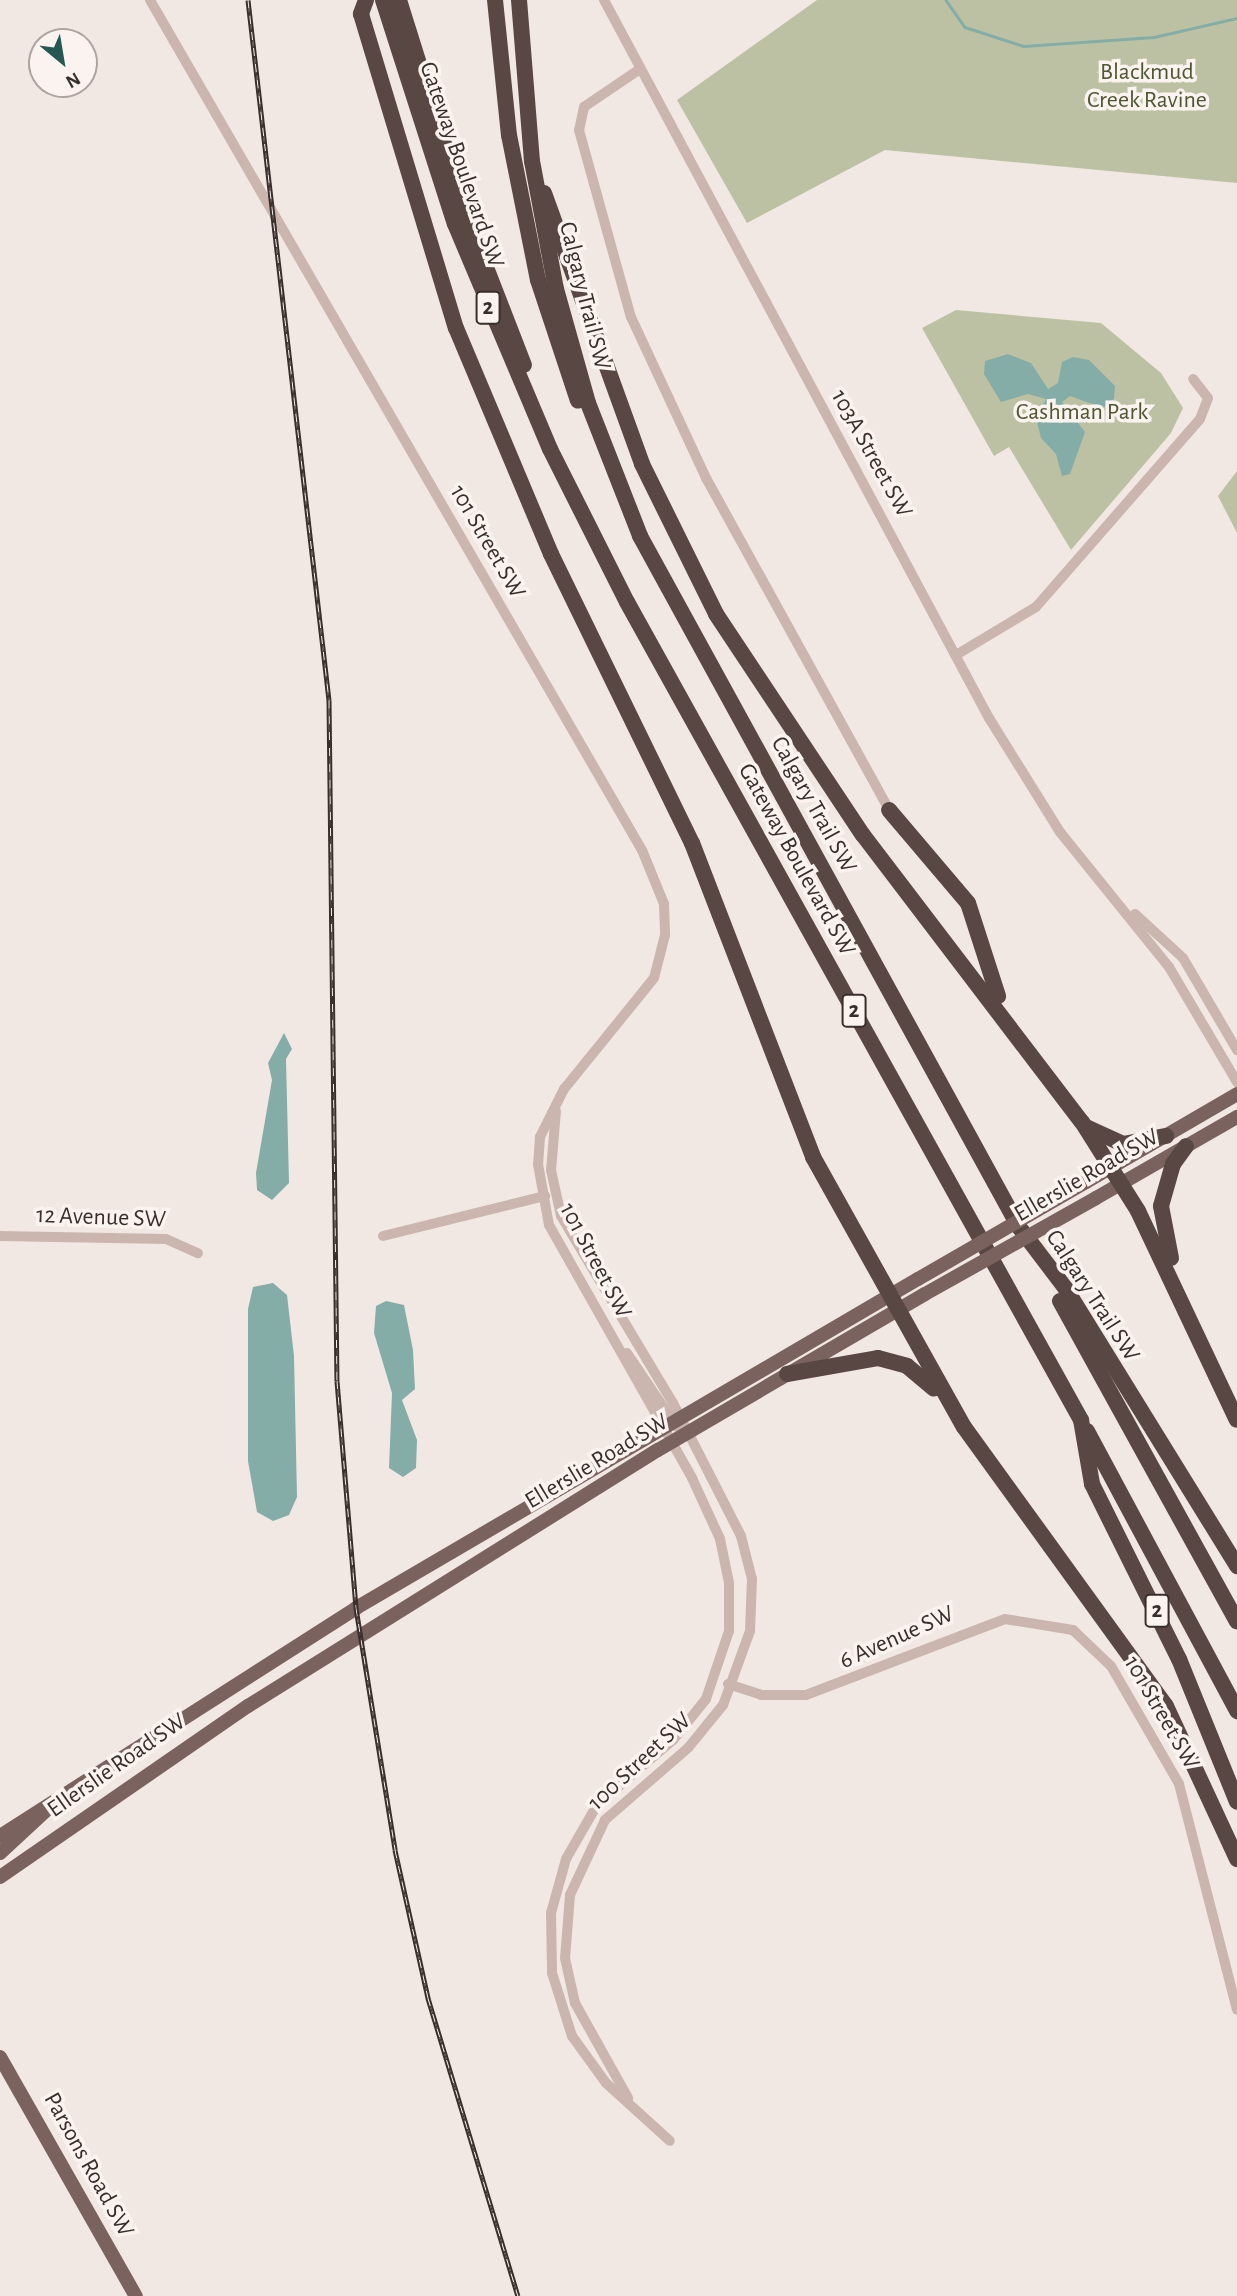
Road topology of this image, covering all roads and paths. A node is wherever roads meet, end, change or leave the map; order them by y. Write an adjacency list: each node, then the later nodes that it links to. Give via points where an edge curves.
1 (150, 0): 20 (street, 101 Street SW, via 660,889 665,935 653,978)
2 (366, 0): 33 (highway, via 361,15 428,248 500,440 692,843 813,1157)
3 (383, 0): 11 (highway, Gateway Boulevard SW / 2, via 455,224)
4 (399, 0): 11 (highway)
5 (495, 0): 12 (highway, via 509,135 538,280 603,465)
6 (519, 0): 9 (highway, Calgary Trail SW / 2)
7 (604, 0): 8 (street, 103A Street SW)
8 (637, 71): 13 (street, 103A Street SW); 14 (street, Calgary Trail SW, via 584,107 579,131 631,317 706,478)
9 (532, 161): 12 (highway, Calgary Trail SW / 2, via 569,339); 16 (highway, via 642,464 716,614 863,835)
10 (1193, 379): 13 (street, via 1208,403 1191,430 1036,607)
11 (550, 449): 36 (highway, Gateway Boulevard SW / 2, via 633,613)
12 (640, 536): 29 (highway, Calgary Trail SW / 2)
13 (956, 655): 15 (street, 103A Street SW, via 1045,810)
14 (889, 810): 16 (highway, via 968,903)
15 (1129, 910): 17 (street, 103A Street SW, via 1174,947); 18 (street, 103A Street SW)
16 (1009, 1021): 22 (highway)
17 (1237, 1050)
18 (1237, 1082)
19 (1237, 1094): 23 (main road, Ellerslie Road SW)
20 (557, 1103): 27 (street, 101 Street SW); 28 (street, 101 Street SW, via 540,1137)
21 (1237, 1117): 24 (main road, Ellerslie Road SW)
22 (1082, 1122): 23 (highway, via 1117,1143); 25 (highway)
23 (1166, 1136): 25 (main road, Ellerslie Road SW)
24 (1185, 1146): 26 (main road, Ellerslie Road SW); 34 (highway, via 1173,1164 1160,1218)
25 (1109, 1169): 26 (highway); 33 (main road, Ellerslie Road SW, bridge, via 918,1279)
26 (1119, 1185): 33 (main road, Ellerslie Road SW, bridge, via 925,1294); 34 (highway)
27 (554, 1194): 28 (street); 38 (street, 101 Street SW, via 565,1224)
28 (541, 1198): 31 (street); 38 (street, 101 Street SW, via 549,1225 609,1333)
29 (1019, 1227): 42 (highway, Calgary Trail SW / 2, via 1066,1289); 43 (highway)
30 (0, 1236): 32 (street, 12 Avenue SW, via 166,1239)
31 (383, 1236)
32 (198, 1253)
33 (891, 1304): 35 (main road, Ellerslie Road SW); 38 (main road, Ellerslie Road SW); 39 (highway)
34 (1193, 1320): 37 (highway)
35 (787, 1374): 39 (highway, via 849,1359 894,1361 921,1375); 40 (main road, Ellerslie Road SW)
36 (1081, 1420): 47 (highway); 49 (highway, Gateway Boulevard SW / 2, via 1092,1484 1161,1622)
37 (1237, 1420)
38 (672, 1423): 40 (street); 41 (street, 100 Street SW); 48 (main road, Ellerslie Road SW, via 355,1608)
39 (964, 1427): 52 (highway, via 1167,1706)
40 (687, 1433): 41 (main road, Ellerslie Road SW); 46 (street, 100 Street SW, via 741,1536 752,1579 750,1631)
41 (671, 1443): 45 (street, 100 Street SW, via 726,1559 731,1608); 53 (main road, Ellerslie Road SW, via 172,1754)
42 (1237, 1566)
43 (1237, 1621)
44 (1092, 1644): 46 (street, 6 Avenue SW, via 1051,1622 1005,1619 824,1692 773,1696); 54 (street, 101 Street SW, via 1117,1675 1179,1784)
45 (716, 1678): 46 (street, 6 Avenue SW); 56 (street, 100 Street SW, via 682,1731 597,1805 555,1891 550,1957 560,2006 590,2065)
46 (732, 1686): 56 (street, 100 Street SW, via 699,1737 606,1820 572,1887 565,1942 570,1982 586,2029)
47 (1237, 1711)
48 (57, 1796): 50 (main road, Ellerslie Road SW); 51 (main road, via 40,1821)
49 (1237, 1802)
50 (0, 1836)
51 (0, 1853)
52 (1237, 1859)
53 (0, 1877)
54 (1237, 2010)
55 (0, 2057): 58 (main road, Parsons Road SW)
56 (628, 2098): 57 (street, 100 Street SW)
57 (670, 2141)
58 (136, 2296)

